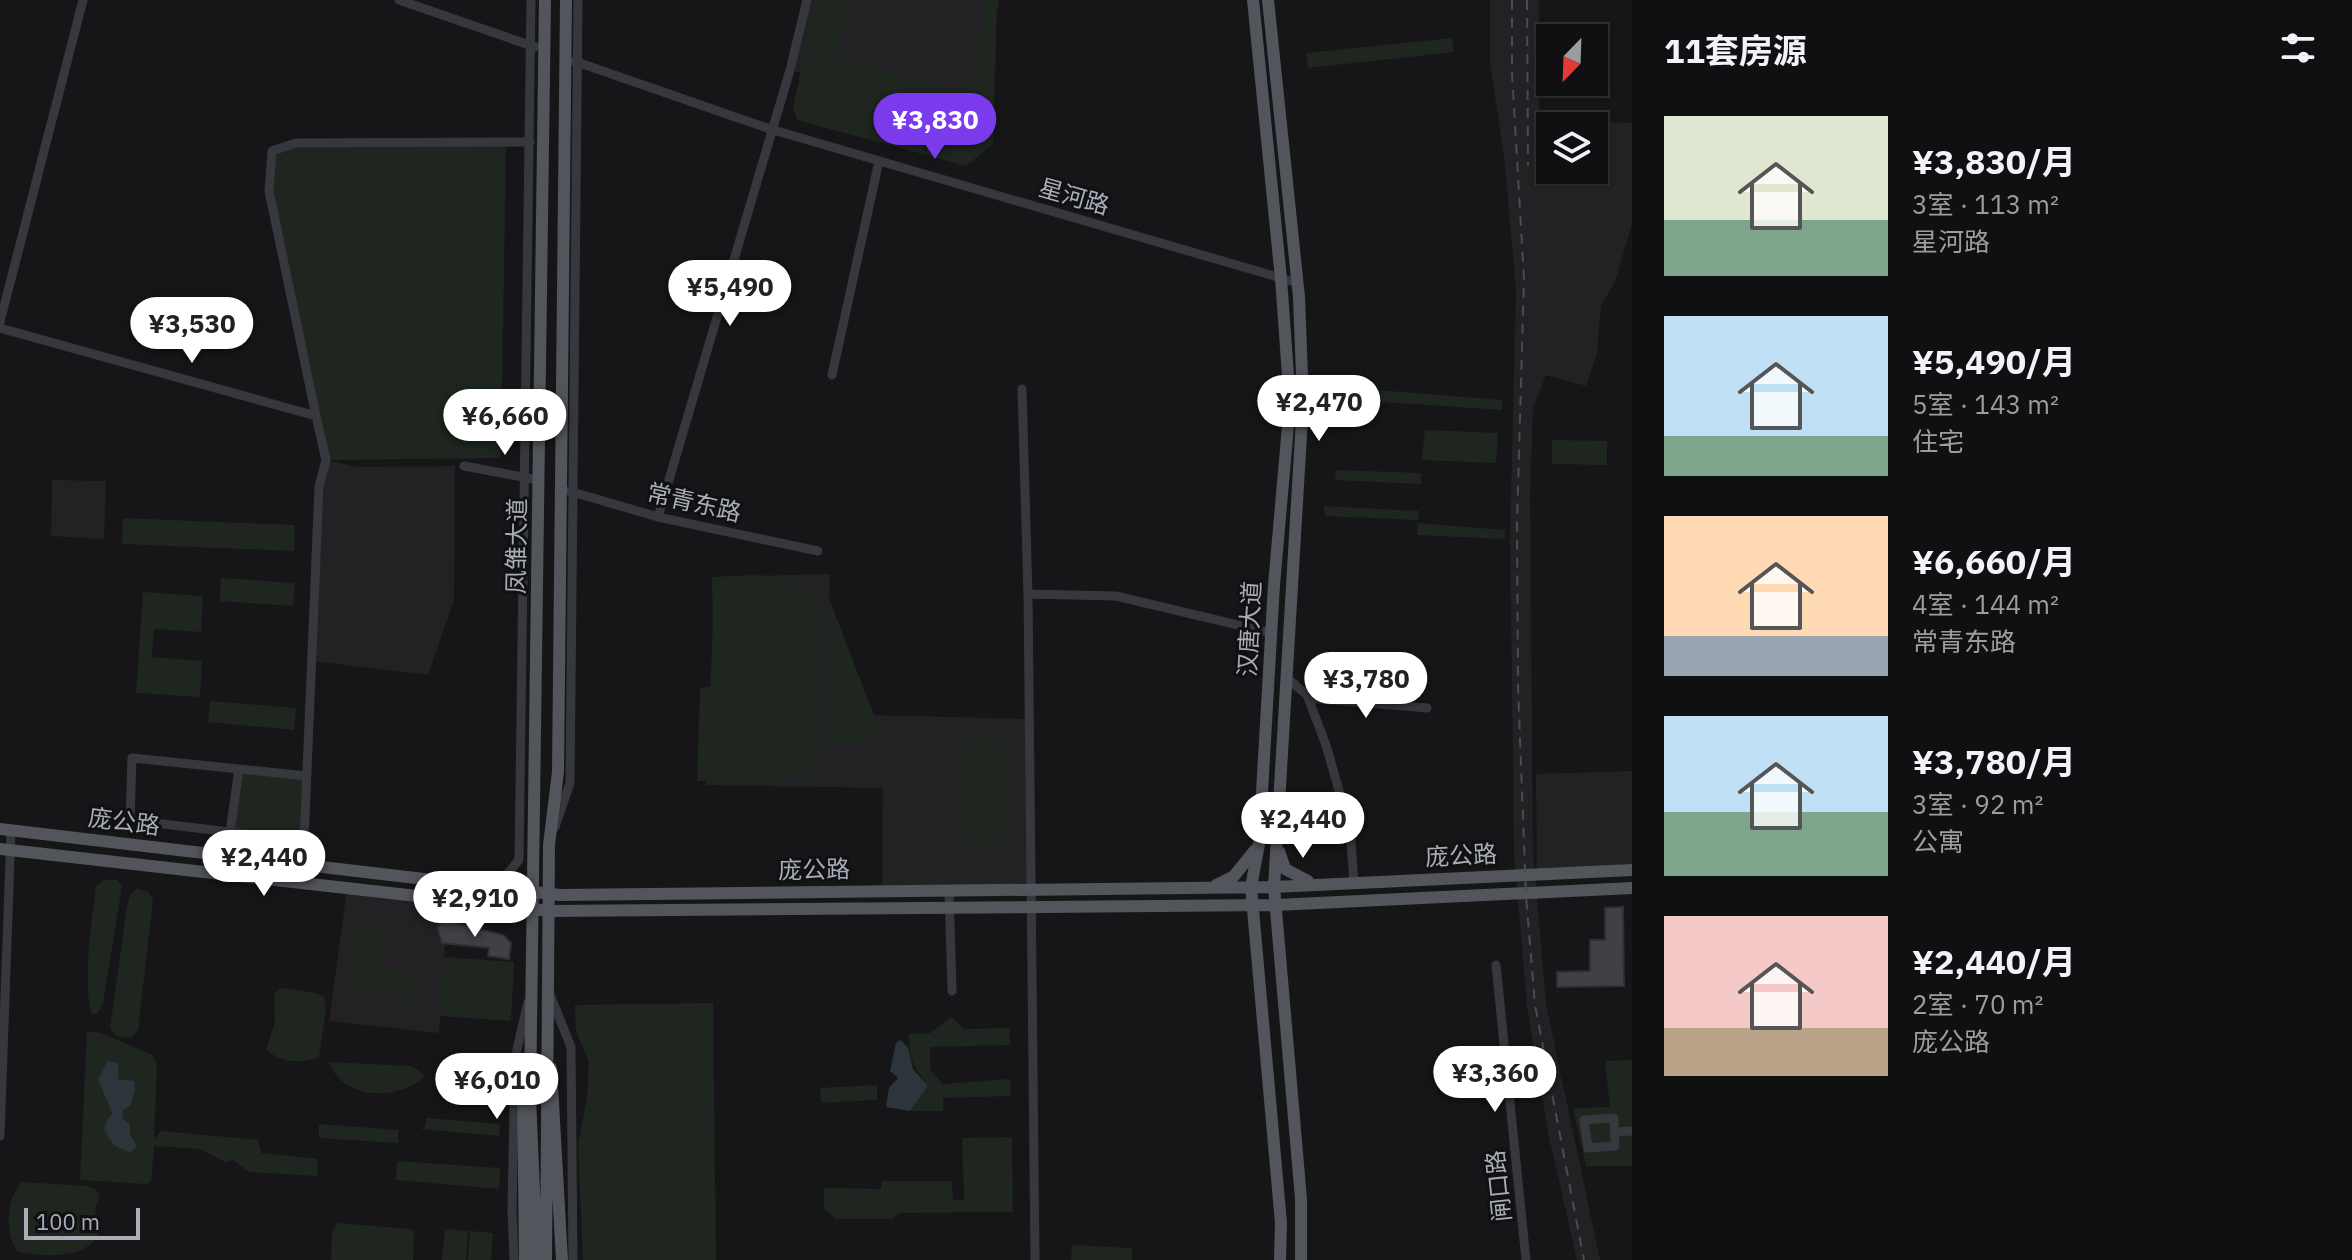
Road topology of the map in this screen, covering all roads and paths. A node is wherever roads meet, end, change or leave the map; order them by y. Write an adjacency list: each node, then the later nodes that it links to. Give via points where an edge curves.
1 (83, 0): 18 (street)
2 (399, 0): 10 (street)
3 (531, 0): 10 (street)
4 (545, 0): 11 (main road, 凤雏大道)
5 (566, 0): 12 (main road, 凤雏大道)
6 (578, 0): 12 (street)
7 (807, 0): 13 (street)
8 (1253, 0): 16 (main road, 汉唐大道)
9 (1268, 0): 17 (main road, 汉唐大道)
10 (532, 46): 11 (street); 14 (street)
11 (546, 51): 20 (main road, 凤雏大道)
12 (573, 61): 13 (street, 星河路); 23 (main road, 凤雏大道); 26 (street)
13 (770, 129): 15 (street, 星河路); 30 (street)
14 (530, 142): 24 (street, via 296,143 272,151 269,191); 25 (street)
15 (879, 161): 16 (street, 星河路); 21 (street)
16 (1281, 279): 17 (street, 星河路); 35 (main road, 汉唐大道, via 1290,403)
17 (1298, 283): 38 (main road, 汉唐大道, via 1303,402)
18 (0, 322)
19 (0, 328): 24 (street)
20 (541, 367): 25 (street); 28 (main road, 凤雏大道)
21 (832, 375)
22 (1022, 389): 32 (street)
23 (562, 412): 26 (street); 29 (main road, 凤雏大道)
24 (316, 416): 42 (street, via 326,460 319,487)
25 (527, 426): 28 (street)
26 (575, 461): 29 (street)
27 (464, 466): 28 (street)
28 (533, 480): 33 (street); 36 (main road, 凤雏大道)
29 (568, 490): 30 (street, 常青东路); 34 (main road, 凤雏大道); 37 (street)
30 (658, 517): 31 (street, 常青东路)
31 (818, 551)
32 (1028, 594): 35 (street, via 1116,596); 59 (street)
33 (525, 597): 36 (street); 54 (street, via 519,860 503,879)
34 (560, 606): 37 (street); 48 (main road, 凤雏大道, via 558,772)
35 (1272, 633): 47 (main road, 汉唐大道)
36 (537, 647): 61 (main road, 凤雏大道)
37 (571, 659): 48 (street, via 570,783)
38 (1288, 679): 39 (street); 46 (main road, 汉唐大道)
39 (1308, 698): 40 (street); 52 (street, via 1350,829)
40 (1427, 708)
41 (239, 769): 42 (street); 44 (street); 44 (street, via 132,758 130,820)
42 (307, 776): 45 (street)
43 (6, 830): 49 (street); 50 (main road, 庞公路)
44 (230, 832): 45 (street)
45 (304, 841): 50 (street)
46 (1277, 843): 53 (main road, via 1285,869); 57 (main road, 汉唐大道)
47 (1259, 844): 55 (main road, via 1234,876); 56 (main road, 汉唐大道)
48 (549, 845): 62 (main road, 凤雏大道)
49 (5, 850): 69 (main road, 庞公路); 81 (street)
50 (303, 865): 54 (main road, 庞公路)
51 (1632, 870): 52 (main road, 庞公路)
52 (1354, 883): 53 (main road, 庞公路)
53 (1319, 885): 57 (main road, 庞公路)
54 (481, 887): 61 (main road, 庞公路)
55 (1210, 887): 56 (main road, 庞公路); 59 (main road, 庞公路)
56 (1251, 887): 57 (main road, 庞公路); 64 (main road, 汉唐大道)
57 (1274, 887): 66 (main road, 汉唐大道)
58 (1632, 888): 65 (main road, 庞公路)
59 (1031, 889): 60 (main road, 庞公路); 68 (street)
60 (949, 890): 62 (main road, 庞公路); 67 (street)
61 (532, 893): 62 (main road, 庞公路); 69 (main road, 凤雏大道)
62 (550, 895): 70 (main road, 凤雏大道)
63 (1229, 904): 64 (main road, 庞公路); 68 (main road, 庞公路); 71 (main road, via 1243,908)
64 (1252, 904): 66 (main road, 庞公路); 71 (main road, 汉唐大道)
65 (1305, 904): 66 (main road, 庞公路); 72 (main road, via 1283,912)
66 (1276, 905): 72 (main road, 汉唐大道)
67 (950, 908): 68 (main road, 庞公路); 70 (main road, 庞公路); 76 (street)
68 (1031, 908): 89 (street)
69 (531, 910): 70 (main road, 庞公路); 74 (main road, 凤雏大道)
70 (550, 911): 75 (main road, 凤雏大道)
71 (1254, 923): 90 (main road, 汉唐大道)
72 (1278, 924): 91 (main road, 汉唐大道, via 1301,1199)
73 (1496, 965): 92 (street, 闸口路)
74 (532, 987): 77 (main road, 凤雏大道); 83 (street, via 515,1058)
75 (548, 988): 78 (main road, 凤雏大道); 88 (street, via 571,1047)
76 (952, 991)
77 (532, 1045): 82 (main road, 凤雏大道, via 530,1097); 84 (main road, 凤雏大道, via 523,1081)
78 (546, 1045): 82 (main road, 凤雏大道); 87 (main road, 凤雏大道, via 554,1085)
79 (1632, 1131): 80 (street)
80 (1615, 1132): 80 (street, via 1614,1118 1584,1120 1588,1148 1615,1146)
81 (0, 1136)
82 (539, 1157): 85 (main road); 86 (main road)
83 (514, 1260)
84 (525, 1260)
85 (537, 1260)
86 (546, 1260)
87 (562, 1260)
88 (573, 1260)
89 (1035, 1260)
90 (1280, 1260)
91 (1301, 1260)
92 (1526, 1260)

